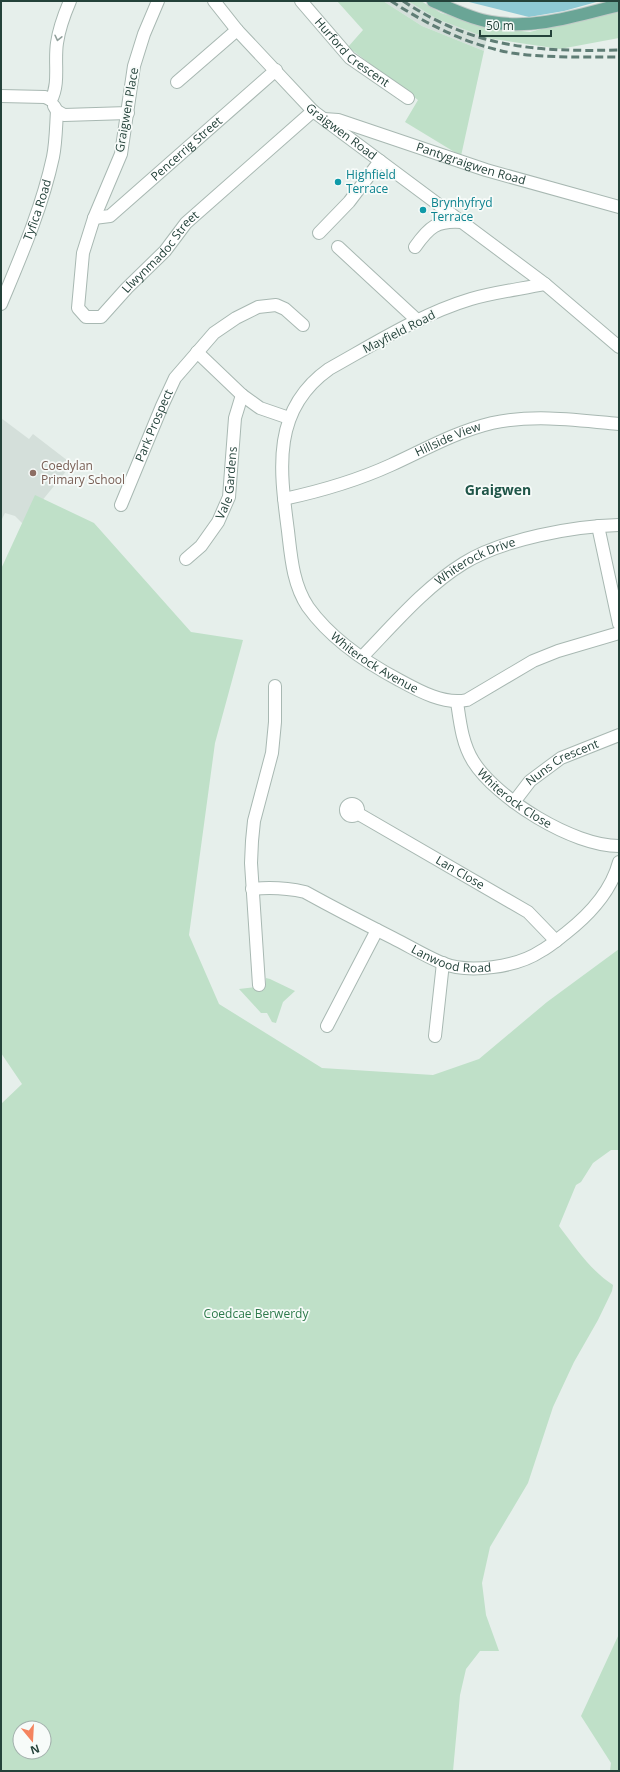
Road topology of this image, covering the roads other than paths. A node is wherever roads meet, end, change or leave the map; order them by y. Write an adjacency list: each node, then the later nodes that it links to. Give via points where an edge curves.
1 (70, 1): 12 (street, one-way to 12, via 56,44 55,92)
2 (158, 1): 15 (street, Graigwen Place, via 134,66)
3 (214, 1): 7 (street, Graigwen Road)
4 (301, 1): 11 (street, Hurford Crescent, via 350,58)
5 (433, 1): 6 (main road, via 490,22 523,24 569,17)
6 (619, 5)
7 (237, 30): 8 (street, Graigwen Road); 9 (street)
8 (276, 70): 14 (street, Graigwen Road); 19 (street, Pencerrig Street, via 110,216)
9 (177, 82)
10 (1, 96): 12 (street, via 45,97)
11 (408, 98)
12 (51, 100): 13 (street)
13 (57, 111): 15 (street, via 64,115); 25 (street, Tyfica Road, via 54,155 45,188 22,255)
14 (313, 111): 16 (street, Graigwen Road); 19 (street, Llwynmadoc Street, via 186,223 165,251 101,317 86,317 78,308 83,253)
15 (128, 113): 19 (street, Graigwen Place, via 121,154)
16 (324, 119): 17 (street, Graigwen Road); 18 (street, Pantygraigwen Road, via 338,120 486,170)
17 (380, 161): 20 (street, Graigwen Road); 21 (street, via 349,202)
18 (619, 207)
19 (94, 218)
20 (462, 222): 23 (street, via 441,222 433,226); 24 (street, Graigwen Road)
21 (319, 232)
22 (338, 247): 26 (street)
23 (415, 247)
24 (545, 284): 26 (street, Mayfield Road, via 471,299); 28 (street, Graigwen Road)
25 (1, 304)
26 (418, 321): 31 (street, Mayfield Road, via 316,377 296,404)
27 (303, 325): 29 (street, Park Prospect, via 276,305 258,307 214,333)
28 (619, 347)
29 (197, 352): 30 (street); 34 (street, Park Prospect, via 175,378)
30 (242, 395): 31 (street); 37 (street, Vale Gardens, via 235,418 229,497 218,522 201,546)
31 (288, 423): 33 (street, Whiterock Avenue, via 282,456)
32 (619, 424): 33 (street, Hillside View, via 534,419 492,423 436,442 392,465 346,483)
33 (284, 499): 40 (street, Whiterock Avenue, via 294,572 307,605 328,632)
34 (121, 505)
35 (619, 525): 36 (street, Whiterock Drive)
36 (598, 526): 38 (street); 40 (street, Whiterock Drive, via 536,536 485,552 464,563 426,593)
37 (186, 559)
38 (619, 624)
39 (619, 633): 42 (street, Whiterock Avenue, via 584,642 533,661 480,694)
40 (362, 657): 42 (street, Whiterock Avenue, via 403,683 445,701)
41 (275, 686): 48 (street, via 276,715 272,753 253,827)
42 (457, 702): 44 (street, Whiterock Close, via 465,742 472,759 483,774)
43 (619, 735): 44 (street, Nuns Crescent, via 561,758 530,781)
44 (514, 802): 46 (street, Whiterock Close, via 532,814 591,843)
45 (357, 813): 50 (street, Lan Close, via 528,912)
46 (619, 846)
47 (619, 862): 50 (street, Lanwood Road, via 610,884 594,907)
48 (252, 889): 49 (street, Lanwood Road, via 276,887 304,892); 52 (street)
49 (377, 930): 51 (street, Lanwood Road); 53 (street)
50 (556, 941): 51 (street, Lanwood Road, via 520,961 502,965 468,968)
51 (442, 963): 54 (street)
52 (258, 985)
53 (327, 1026)
54 (435, 1036)

